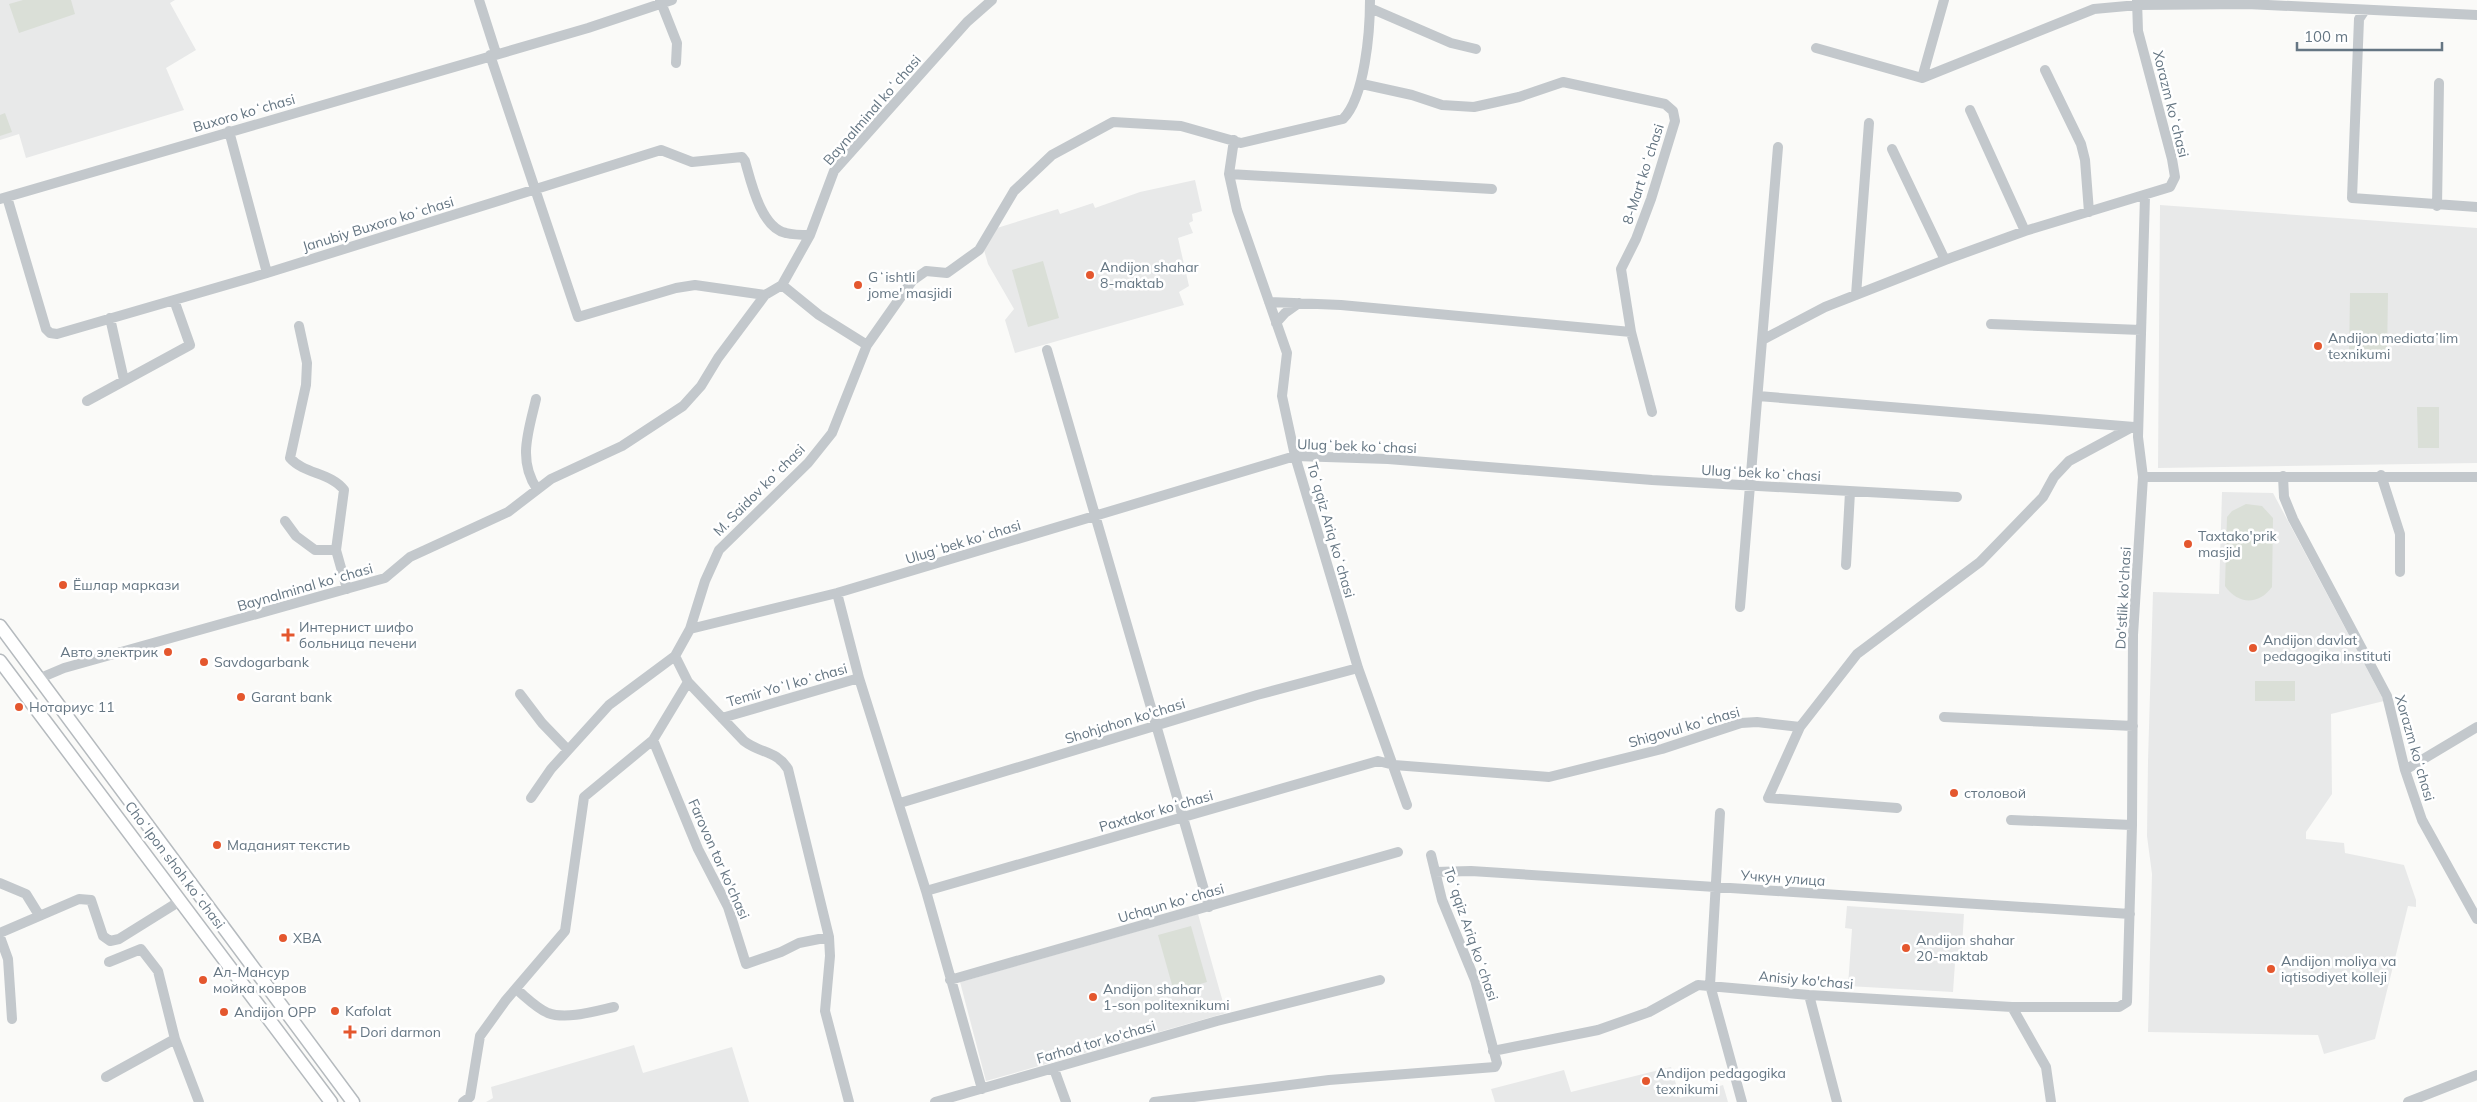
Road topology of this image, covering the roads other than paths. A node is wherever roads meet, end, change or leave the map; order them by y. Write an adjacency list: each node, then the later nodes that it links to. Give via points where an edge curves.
1 (479, 0): 12 (street)
2 (672, 0): 5 (street, Buxoro koʻchasi)
3 (992, 0): 33 (street, Baynalminal koʻchasi, via 967,22 834,171)
4 (1944, 0): 15 (street)
5 (661, 2): 12 (street, Buxoro koʻchasi); 13 (street, via 676,43)
6 (2138, 3): 8 (street); 15 (street, via 2094,10); 27 (street, Xorazm koʻchasi, via 2138,31 2175,177 2170,186)
7 (1370, 4): 11 (street, via 1451,43); 17 (street, M. Saidov koʻchasi)
8 (2365, 10): 9 (street); 29 (street, via 2359,19 2352,198)
9 (2477, 14)
10 (1816, 48): 15 (street)
11 (1476, 50)
12 (493, 54): 20 (street, Buxoro koʻchasi); 26 (street)
13 (676, 63)
14 (2045, 70): 31 (street, via 2081,144)
15 (1922, 78)
16 (2439, 83): 29 (street)
17 (1362, 84): 21 (street, M. Saidov koʻchasi, via 1350,112 1336,123 1241,143); 47 (street, 8-Mart koʻchasi, via 1442,105 1474,107 1519,98 1563,82 1665,104 1673,110 1674,121 1651,198 1636,239 1620,269)
18 (1970, 110): 32 (street)
19 (1869, 123): 38 (street)
20 (229, 130): 28 (street, Buxoro koʻchasi); 35 (street)
21 (1234, 140): 24 (street, Toʻqqiz Ariq koʻchasi); 49 (street, M. Saidov koʻchasi, via 1181,126 1113,122 1052,155 1014,191 980,250 947,273 926,271 912,281)
22 (1778, 147): 48 (street)
23 (1892, 149): 34 (street)
24 (1229, 174): 25 (street); 40 (street, Toʻqqiz Ariq koʻchasi, via 1237,210)
25 (1492, 189)
26 (536, 190): 33 (street, Janubiy Buxoro koʻchasi, via 662,150 692,162 742,157 760,208 772,226 785,233); 35 (street, Janubiy Buxoro koʻchasi); 37 (street, via 578,317 695,285)
27 (2144, 196): 31 (street, Xorazm koʻchasi); 46 (street, Do'stlik ko'chasi)
28 (4, 198): 42 (street, Janubiy Buxoro koʻchasi, via 46,329 57,334)
29 (2437, 206): 30 (street)
30 (2477, 208)
31 (2089, 212): 32 (street, Xorazm koʻchasi)
32 (2025, 231): 34 (street, Xorazm koʻchasi)
33 (810, 235): 36 (street, Baynalminal koʻchasi)
34 (1944, 260): 38 (street, Xorazm koʻchasi)
35 (267, 273): 39 (street, Janubiy Buxoro koʻchasi)
36 (782, 285): 37 (street, Baynalminal koʻchasi); 49 (street, via 819,315)
37 (765, 295): 63 (street, Baynalminal koʻchasi, via 701,386 683,406 622,446 551,479)
38 (1856, 295): 48 (street, Xorazm koʻchasi, via 1825,307)
39 (174, 300): 42 (street, Janubiy Buxoro koʻchasi); 51 (street, via 190,345)
40 (1269, 302): 41 (street); 43 (street, Toʻqqiz Ariq koʻchasi)
41 (1300, 303): 43 (street); 47 (street, via 1341,304)
42 (110, 318): 51 (street)
43 (1276, 323): 57 (street, Toʻqqiz Ariq koʻchasi, via 1287,352 1282,396)
44 (1991, 324): 46 (street)
45 (300, 326): 68 (street, via 307,363 306,385 290,458 295,464 335,482 344,490)
46 (2141, 330): 56 (street, Do'stlik ko'chasi)
47 (1631, 332): 55 (street, 8-Mart koʻchasi)
48 (1762, 340): 52 (street)
49 (867, 345): 75 (street, M. Saidov koʻchasi, via 832,433 808,463 719,550)
50 (1047, 350): 66 (street)
51 (124, 380): 54 (street)
52 (1758, 396): 56 (street); 62 (street)
53 (536, 399): 63 (street, via 525,446 525,462)
54 (87, 401)
55 (1652, 412)
56 (2136, 428): 60 (street, Do'stlik ko'chasi); 88 (street, via 2069,461 2054,477 2043,497 1980,562 1857,654)
57 (1295, 456): 62 (street, Ulugʻbek koʻchasi, via 1388,459); 66 (street, Ulugʻbek koʻchasi); 78 (street, Toʻqqiz Ariq koʻchasi)
58 (2381, 475): 59 (street); 61 (street); 70 (street, via 2400,534)
59 (2283, 476): 60 (street); 93 (street, Xorazm koʻchasi, via 2284,496 2293,519 2387,696)
60 (2143, 477): 87 (street, Do'stlik ko'chasi, via 2133,635)
61 (2477, 477)
62 (1750, 486): 64 (street, Ulugʻbek koʻchasi); 73 (street)
63 (537, 489): 71 (street, Baynalminal koʻchasi, via 508,512 410,557 385,578)
64 (1850, 492): 65 (street, Ulugʻbek koʻchasi); 69 (street)
65 (1957, 497)
66 (1096, 516): 72 (street, Ulugʻbek koʻchasi); 86 (street)
67 (285, 522): 68 (street, via 296,536 315,550)
68 (336, 550): 71 (street)
69 (1846, 565)
70 (2400, 572)
71 (347, 590): 80 (street, Baynalminal koʻchasi, via 64,668)
72 (837, 593): 75 (street, Ulugʻbek koʻchasi); 79 (street)
73 (1740, 607)
74 (0, 626): 80 (main road, Choʻlpon shoh koʻchasi)
75 (690, 629): 76 (street, M. Saidov koʻchasi)
76 (675, 656): 81 (street); 91 (street, via 609,705)
77 (0, 661): 82 (main road, Choʻlpon shoh koʻchasi)
78 (1358, 668): 86 (street, Shohjahon ko'chasi); 92 (street, Toʻqqiz Ariq koʻchasi)
79 (859, 678): 85 (street, Temir Yoʻl koʻchasi); 95 (street)
80 (38, 679): 82 (main road); 134 (main road, Choʻlpon shoh koʻchasi)
81 (688, 682): 85 (street); 90 (street)
82 (22, 691): 108 (main road, Choʻlpon shoh koʻchasi)
83 (520, 694): 91 (street)
84 (1944, 717): 87 (street)
85 (722, 718): 114 (street, via 752,747 782,758 788,769)
86 (1156, 726): 95 (street, Shohjahon ko'chasi); 99 (street)
87 (2133, 726): 101 (street, Do'stlik ko'chasi)
88 (1800, 727): 92 (street, Shigovul koʻchasi, via 1741,723 1662,749 1548,777); 97 (street, via 1768,798)
89 (2476, 728): 93 (street)
90 (653, 740): 114 (street, Farovon tor ko'chasi, via 698,849 728,906 746,964 799,943); 120 (street, via 584,797 565,931)
91 (568, 750): 94 (street)
92 (1394, 765): 96 (street, Toʻqqiz Ariq koʻchasi); 99 (street, Paxtakor koʻchasi, via 1378,761)
93 (2404, 770): 112 (street, Xorazm koʻchasi, via 2422,820)
94 (531, 798)
95 (900, 803): 107 (street)
96 (1407, 805)
97 (1898, 808)
98 (1720, 812): 106 (street)
99 (1183, 817): 107 (street, Paxtakor koʻchasi); 109 (street)
100 (2011, 820): 101 (street)
101 (2132, 825): 110 (street, Do'stlik ko'chasi)
102 (1398, 852): 109 (street, Uchqun koʻchasi)
103 (1431, 855): 104 (street, Toʻqqiz Ariq koʻchasi)
104 (1435, 872): 106 (street, Учкун улица, via 1472,870); 127 (street, Toʻqqiz Ariq koʻchasi, via 1442,900 1475,980)
105 (0, 882): 111 (street, via 26,894)
106 (1717, 888): 110 (street, Учкун улица); 119 (street)
107 (926, 891): 117 (street)
108 (180, 901): 111 (street, via 119,939 110,941 103,936 90,900 79,898); 133 (main road, Choʻlpon shoh koʻchasi)
109 (1209, 907): 117 (street, Uchqun koʻchasi)
110 (2130, 914): 122 (street, Do'stlik ko'chasi)
111 (39, 915): 113 (street)
112 (2477, 919)
113 (0, 933)
114 (829, 937): 136 (street, via 825,1011)
115 (0, 938): 125 (street, via 8,960)
116 (109, 962): 126 (street, via 141,949 158,971)
117 (950, 980): 131 (street)
118 (1380, 980): 128 (street, Farhod tor ko'chasi, via 1217,1021)
119 (1710, 985): 121 (street, Anisiy ko'chasi); 127 (street, Anisiy ko'chasi, via 1698,985 1649,1012 1598,1030); 140 (street)
120 (516, 988): 123 (street, via 549,1014 580,1015); 135 (street, via 480,1036 470,1097)
121 (1808, 995): 124 (street, Anisiy ko'chasi); 141 (street)
122 (2127, 1002): 124 (street, Anisiy ko'chasi, via 2119,1007)
123 (614, 1007)
124 (2012, 1007): 142 (street, via 2046,1067)
125 (12, 1019)
126 (175, 1039): 130 (street); 132 (street)
127 (1493, 1051): 139 (street, via 1497,1064 1491,1069 1329,1080)
128 (1054, 1069): 131 (street, Farhod tor ko'chasi); 138 (street)
129 (2477, 1075): 143 (street)
130 (106, 1077)
131 (982, 1089): 137 (street, Farhod tor ko'chasi)
132 (199, 1102)
133 (331, 1102)
134 (353, 1102)
135 (463, 1102)
136 (849, 1102)
137 (935, 1102)
138 (1066, 1102)
139 (1154, 1102)
140 (1742, 1102)
141 (1837, 1102)
142 (2052, 1102)
143 (2408, 1102)

